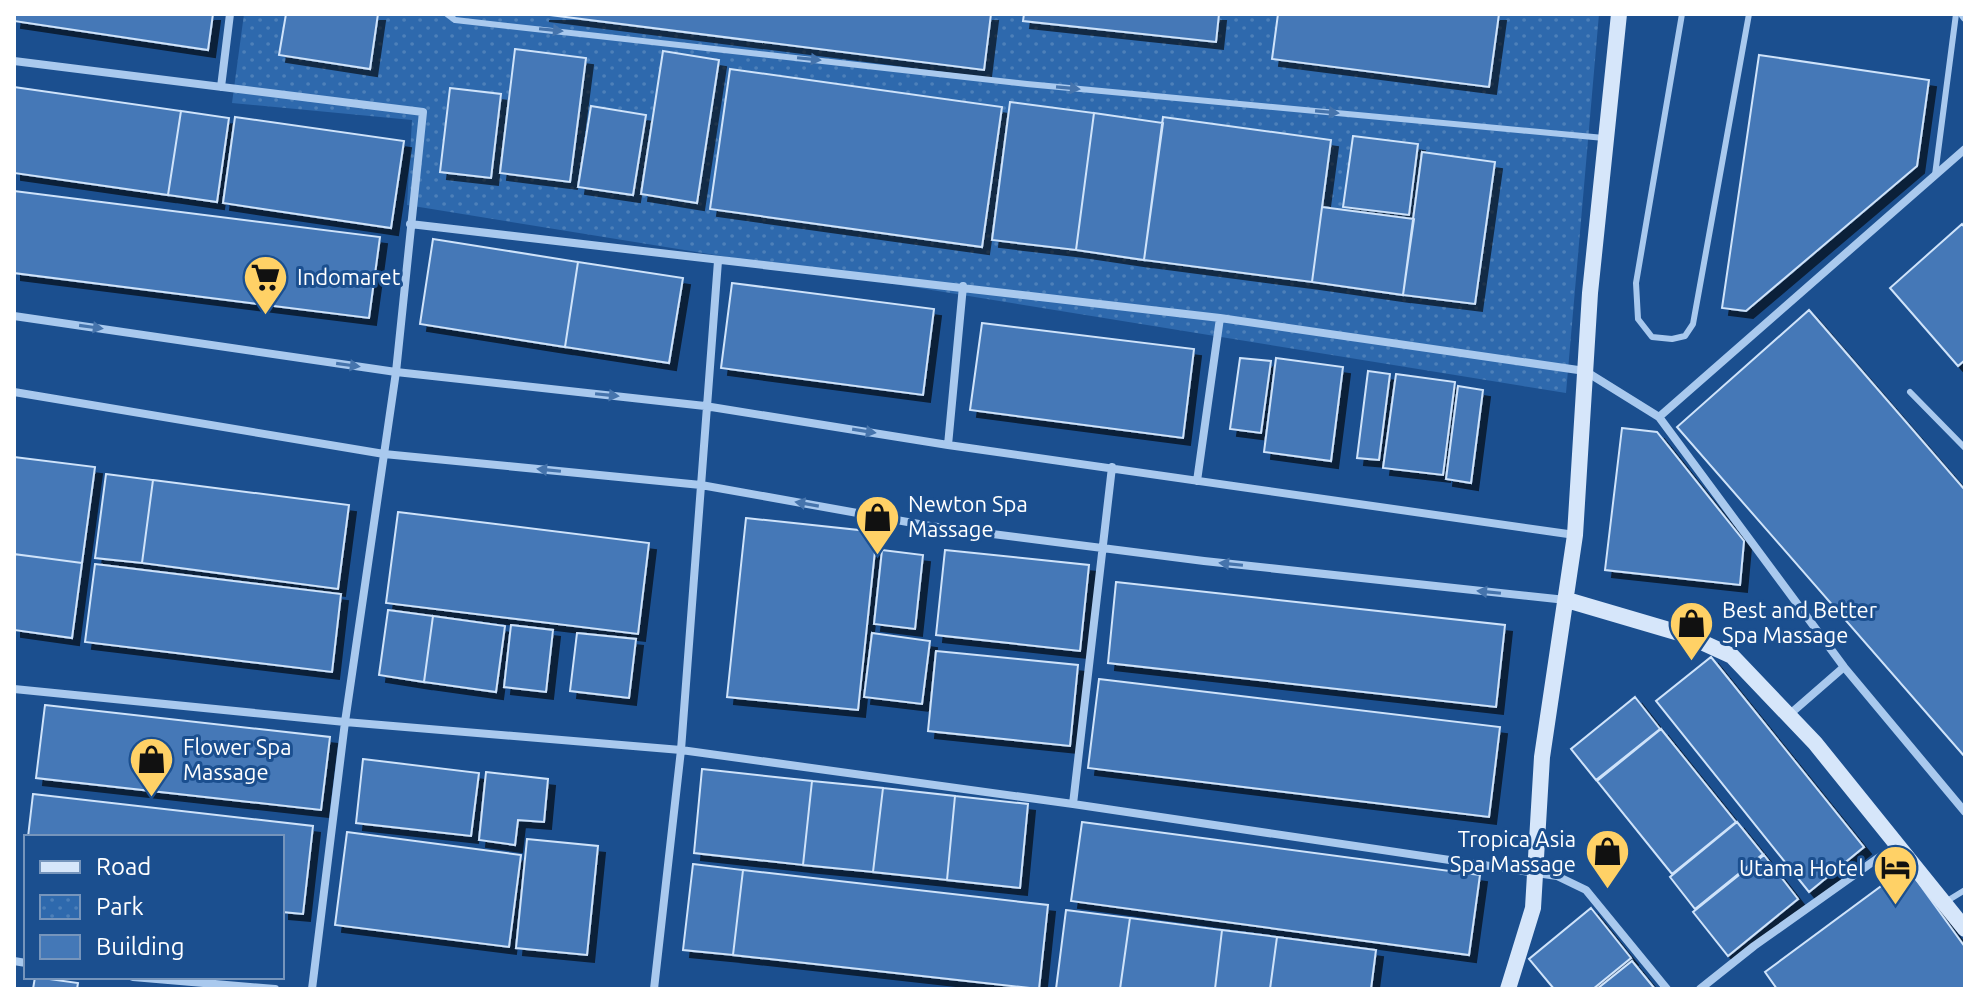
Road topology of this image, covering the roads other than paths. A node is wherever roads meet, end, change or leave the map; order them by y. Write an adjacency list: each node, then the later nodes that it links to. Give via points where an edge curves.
1 (230, 14): 8 (street)
2 (447, 14): 9 (lane, one-way to 9, via 455,20 1027,84)
3 (1619, 14): 9 (street)
4 (1682, 14): 5 (lane, via 1636,283 1638,319 1652,337 1672,339 1685,336 1693,324)
5 (1749, 14)
6 (1956, 14): 11 (lane)
7 (14, 61): 8 (street)
8 (221, 87): 12 (street, via 423,112)
9 (1604, 138): 17 (street)
10 (1965, 149): 11 (street)
11 (1935, 175): 22 (street)
12 (410, 224): 13 (street); 18 (street)
13 (718, 261): 14 (street); 21 (street)
14 (963, 286): 16 (street); 23 (street)
15 (14, 316): 18 (street, one-way to 18)
16 (1220, 318): 17 (street); 27 (street)
17 (1585, 371): 22 (street); 29 (street)
18 (396, 372): 21 (street, one-way to 21); 25 (street)
19 (14, 392): 25 (street)
20 (1910, 392): 24 (lane)
21 (705, 406): 23 (street, one-way to 23); 28 (street)
22 (1659, 417): 32 (street)
23 (948, 445): 26 (street)
24 (1965, 448)
25 (384, 454): 28 (street, one-way to 25); 35 (street)
26 (1112, 467): 27 (street); 30 (street)
27 (1197, 481): 29 (street)
28 (701, 485): 30 (street, one-way to 28, via 930,526); 36 (street)
29 (1575, 535): 31 (street)
30 (1102, 547): 31 (street, one-way to 30); 37 (street)
31 (1567, 600): 34 (street, via 1686,635 1732,656); 40 (street, via 1542,757)
32 (1844, 667): 34 (street); 38 (street)
33 (14, 689): 35 (street)
34 (1790, 714): 39 (street)
35 (345, 722): 36 (street); 47 (street)
36 (681, 750): 37 (street); 48 (street)
37 (1073, 804): 40 (street)
38 (1965, 812)
39 (1895, 846): 42 (street); 51 (street)
40 (1535, 873): 49 (street, via 1528,930); 50 (street, via 1568,879 1586,890)
41 (1965, 890): 42 (lane)
42 (1944, 903): 43 (street)
43 (1965, 929)
44 (144, 979): 45 (street)
45 (184, 986): 46 (street)
46 (275, 989)
47 (312, 989)
48 (654, 989)
49 (1508, 989)
50 (1667, 989)
51 (1700, 989)

